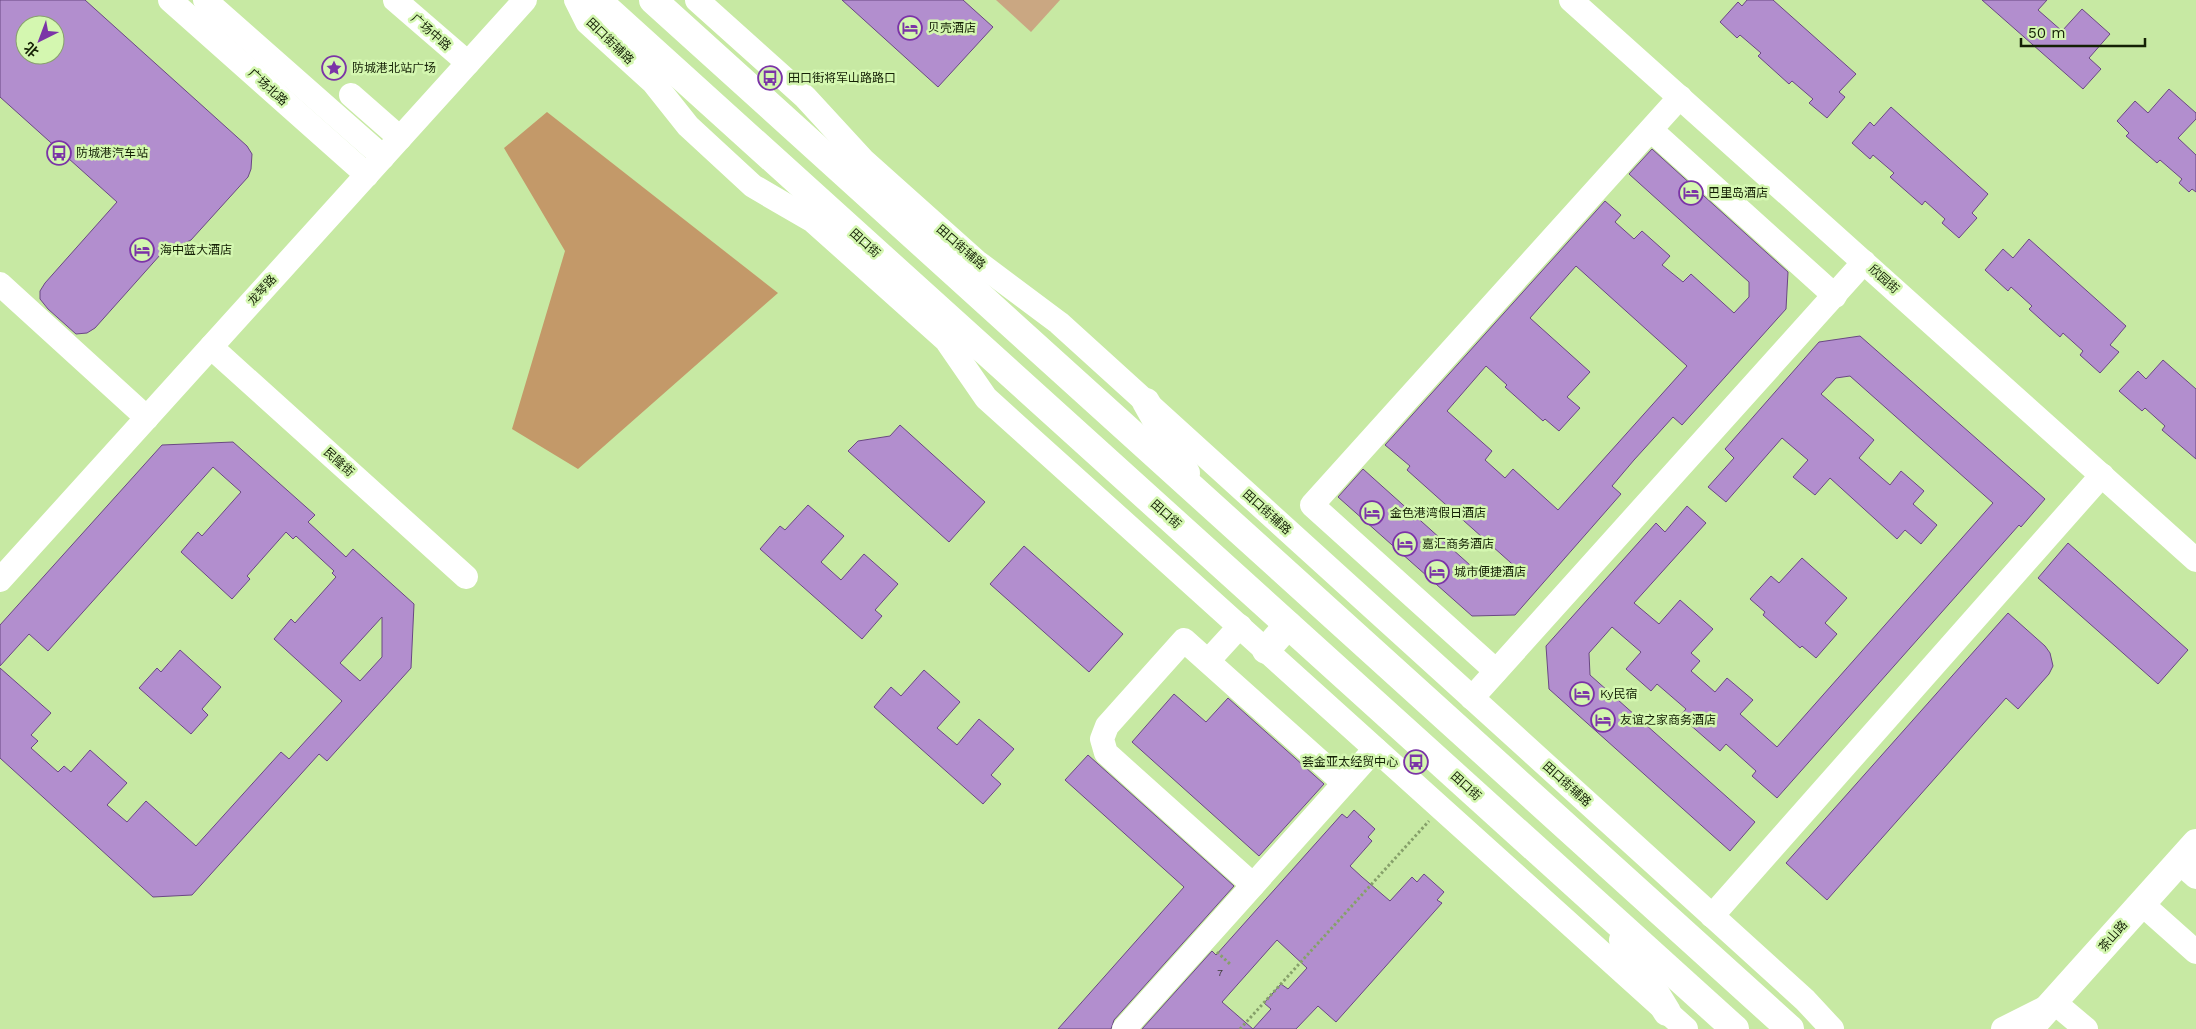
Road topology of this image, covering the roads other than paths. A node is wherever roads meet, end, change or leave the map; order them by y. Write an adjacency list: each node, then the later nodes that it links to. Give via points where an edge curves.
1 (170, 0): 18 (street, 广场北路)
2 (205, 0): 17 (street)
3 (396, 0): 11 (street, 广场中路)
4 (419, 0): 11 (street)
5 (525, 0): 12 (street, 龙琴路)
6 (576, 0): 31 (street, 田口街辅路, via 587,22 653,82 688,126 754,186 813,221 946,340 986,398)
7 (597, 0): 30 (main road, 田口街)
8 (653, 0): 26 (main road)
9 (697, 0): 23 (street, 田口街辅路, via 805,97 863,160 976,261 1059,323)
10 (1570, 0): 14 (street, 欣园街)
11 (429, 29): 12 (street, 广场中路)
12 (468, 63): 16 (street, 龙琴路)
13 (351, 95): 16 (street)
14 (1680, 97): 15 (street); 19 (street, 欣园街)
15 (1651, 130): 21 (street); 34 (street, via 1312,505)
16 (400, 138): 17 (street, 龙琴路)
17 (383, 157): 18 (street, 龙琴路)
18 (366, 175): 22 (street, 龙琴路)
19 (1864, 262): 21 (street); 25 (street, 欣园街)
20 (0, 284): 24 (street)
21 (1835, 296): 34 (street)
22 (211, 347): 24 (street, 龙琴路); 28 (street, 民隆街)
23 (1146, 402): 26 (main road); 35 (street, 田口街辅路)
24 (147, 418): 29 (street, 龙琴路)
25 (2102, 475): 27 (street, 欣园街); 42 (street)
26 (1198, 494): 46 (main road)
27 (2196, 560)
28 (466, 577)
29 (0, 580)
30 (1288, 625): 32 (main road); 41 (main road, 田口街)
31 (1240, 626): 32 (street, 田口街辅路); 33 (street)
32 (1266, 650): 36 (street, 田口街辅路)
33 (1216, 653): 37 (street); 39 (street, via 1184,640 1107,726 1102,739 1106,753)
34 (1496, 671): 35 (street)
35 (1472, 698): 42 (street, 田口街辅路)
36 (1375, 748): 37 (street); 45 (street, 田口街辅路)
37 (1350, 777): 39 (street)
38 (2190, 860): 40 (main road, 茶山路)
39 (1253, 885): 47 (street)
40 (2142, 904): 43 (street); 44 (main road, 茶山路)
41 (1606, 913): 45 (main road); 48 (main road, 田口街)
42 (1712, 916): 50 (street, 田口街辅路)
43 (2196, 952)
44 (2055, 1003): 51 (street); 52 (main road, 茶山路); 53 (street); 54 (street)
45 (1676, 1020)
46 (1782, 1022): 49 (street)
47 (1124, 1029)
48 (1735, 1029)
49 (1805, 1029)
50 (1832, 1029)
51 (2003, 1029)
52 (2029, 1029)
53 (2043, 1029)
54 (2086, 1029)

